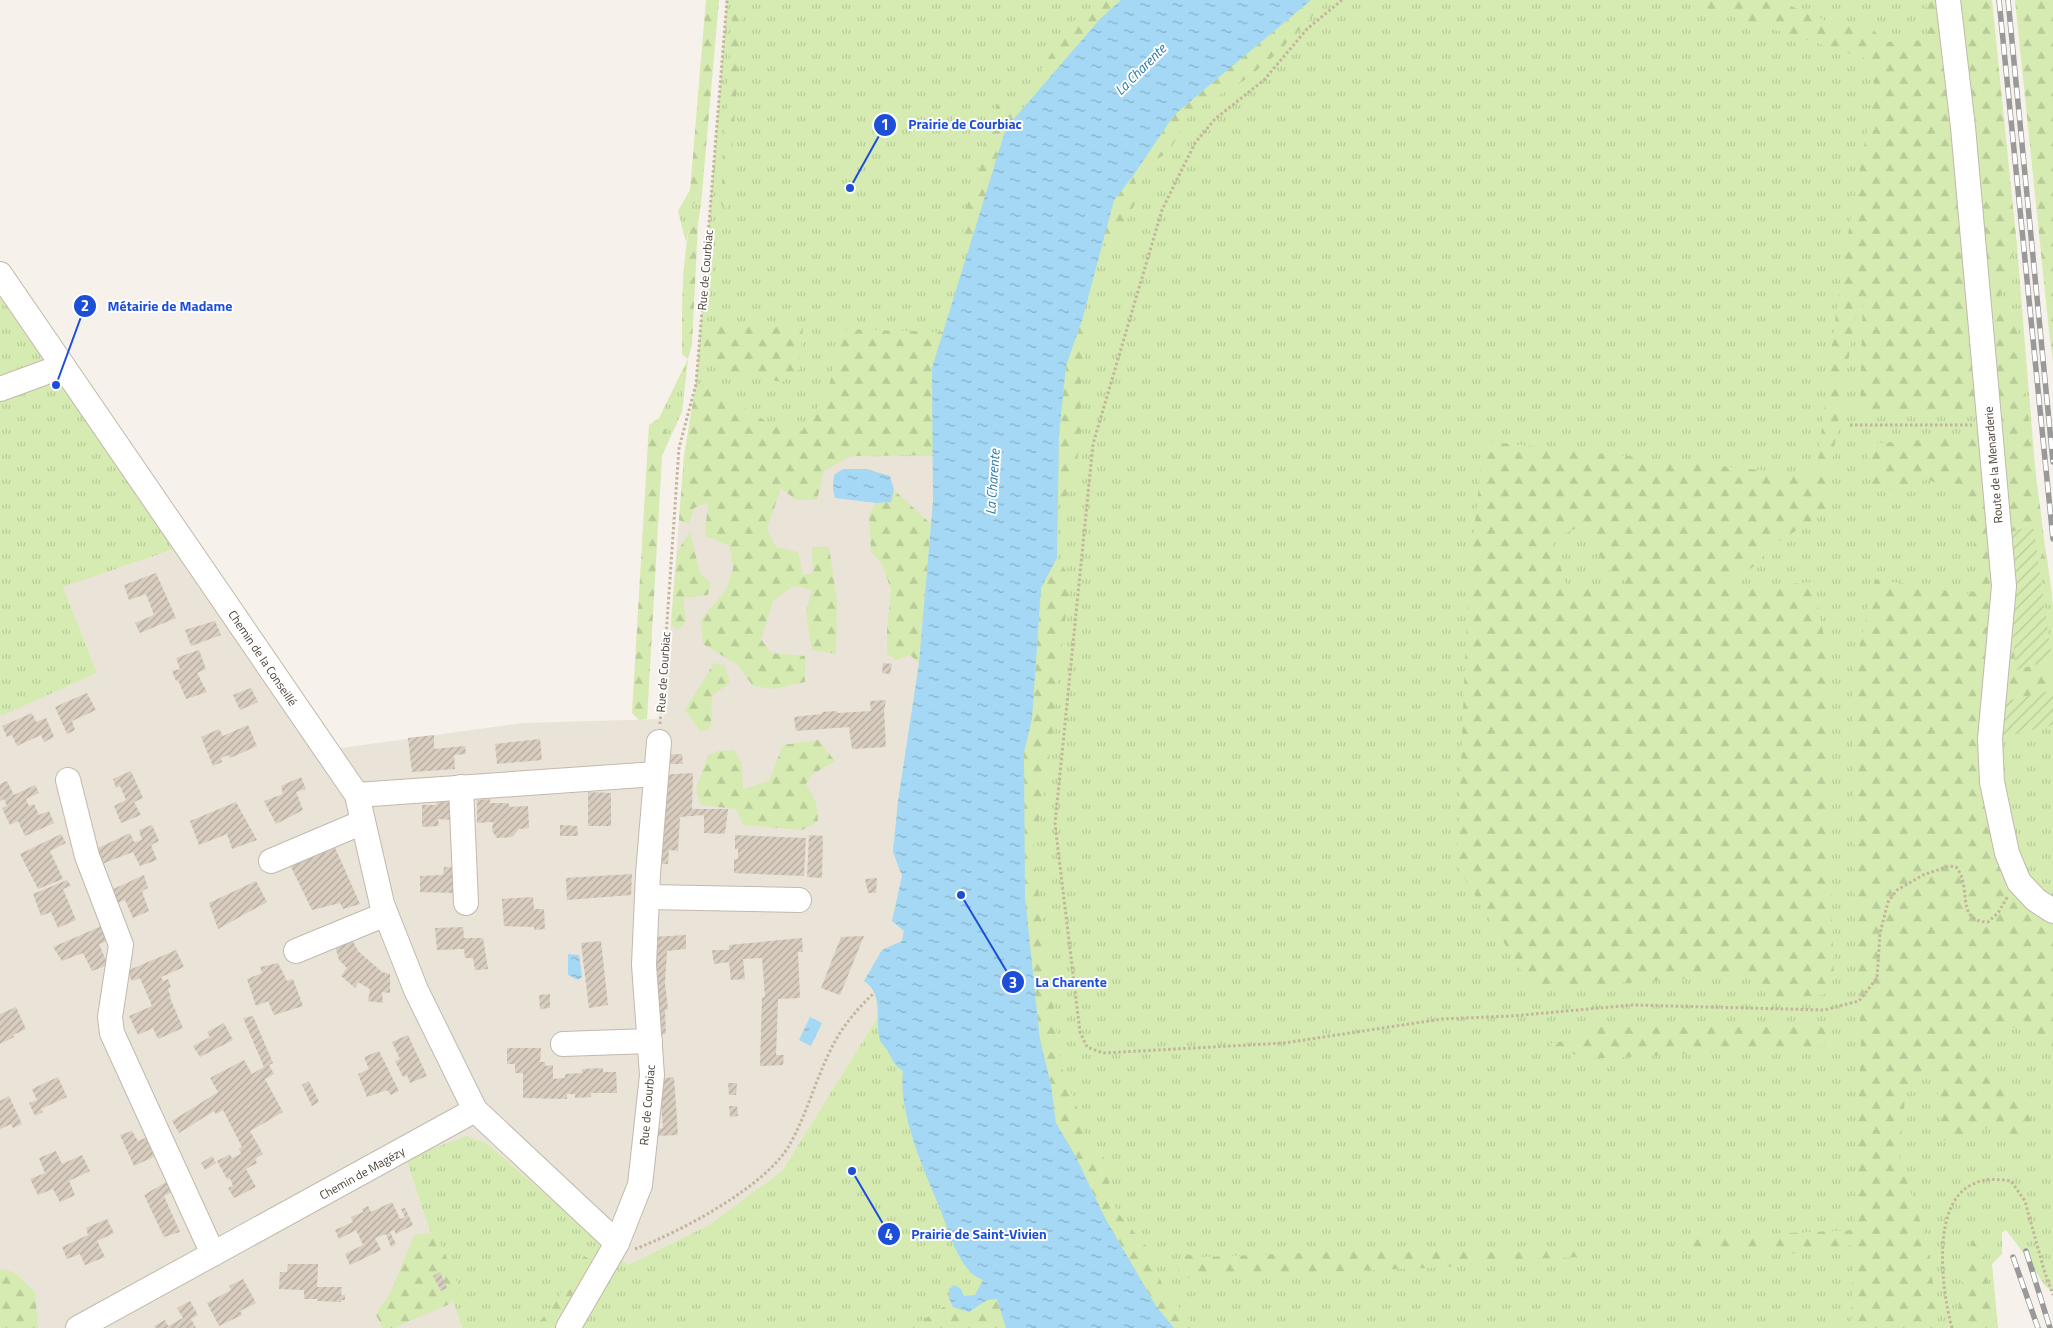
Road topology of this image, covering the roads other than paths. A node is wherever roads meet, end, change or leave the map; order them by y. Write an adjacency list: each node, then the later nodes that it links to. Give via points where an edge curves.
1 (1948, 0): 15 (street, Route de la Menarderie, via 1963,127 2004,586 1990,739 1992,782 2007,852 2019,882 2036,900)
2 (0, 274): 3 (street, Chemin de la Conseillé)
3 (63, 366): 4 (street); 9 (street, Chemin de la Conseillé)
4 (0, 389)
5 (659, 742): 6 (street, Rue de Courbiac)
6 (656, 774): 8 (street); 12 (street, Rue de Courbiac)
7 (68, 780): 22 (street, via 87,856 121,945 110,1017 112,1033)
8 (462, 787): 9 (street); 14 (street)
9 (357, 795): 10 (street)
10 (363, 822): 11 (street); 16 (street)
11 (272, 861)
12 (647, 897): 13 (street); 18 (street, Rue de Courbiac, via 644,965)
13 (799, 900)
14 (466, 903)
15 (2053, 911)
16 (386, 914): 17 (street); 20 (street, via 416,990)
17 (296, 951)
18 (650, 1041): 19 (street); 21 (street, Rue de Courbiac, via 652,1075 640,1185)
19 (563, 1044)
20 (475, 1110): 21 (street); 22 (street, Chemin de Magézy)
21 (615, 1247): 24 (street, Rue de Courbiac)
22 (213, 1254): 23 (street, Chemin de Magézy)
23 (78, 1328)
24 (568, 1328)

